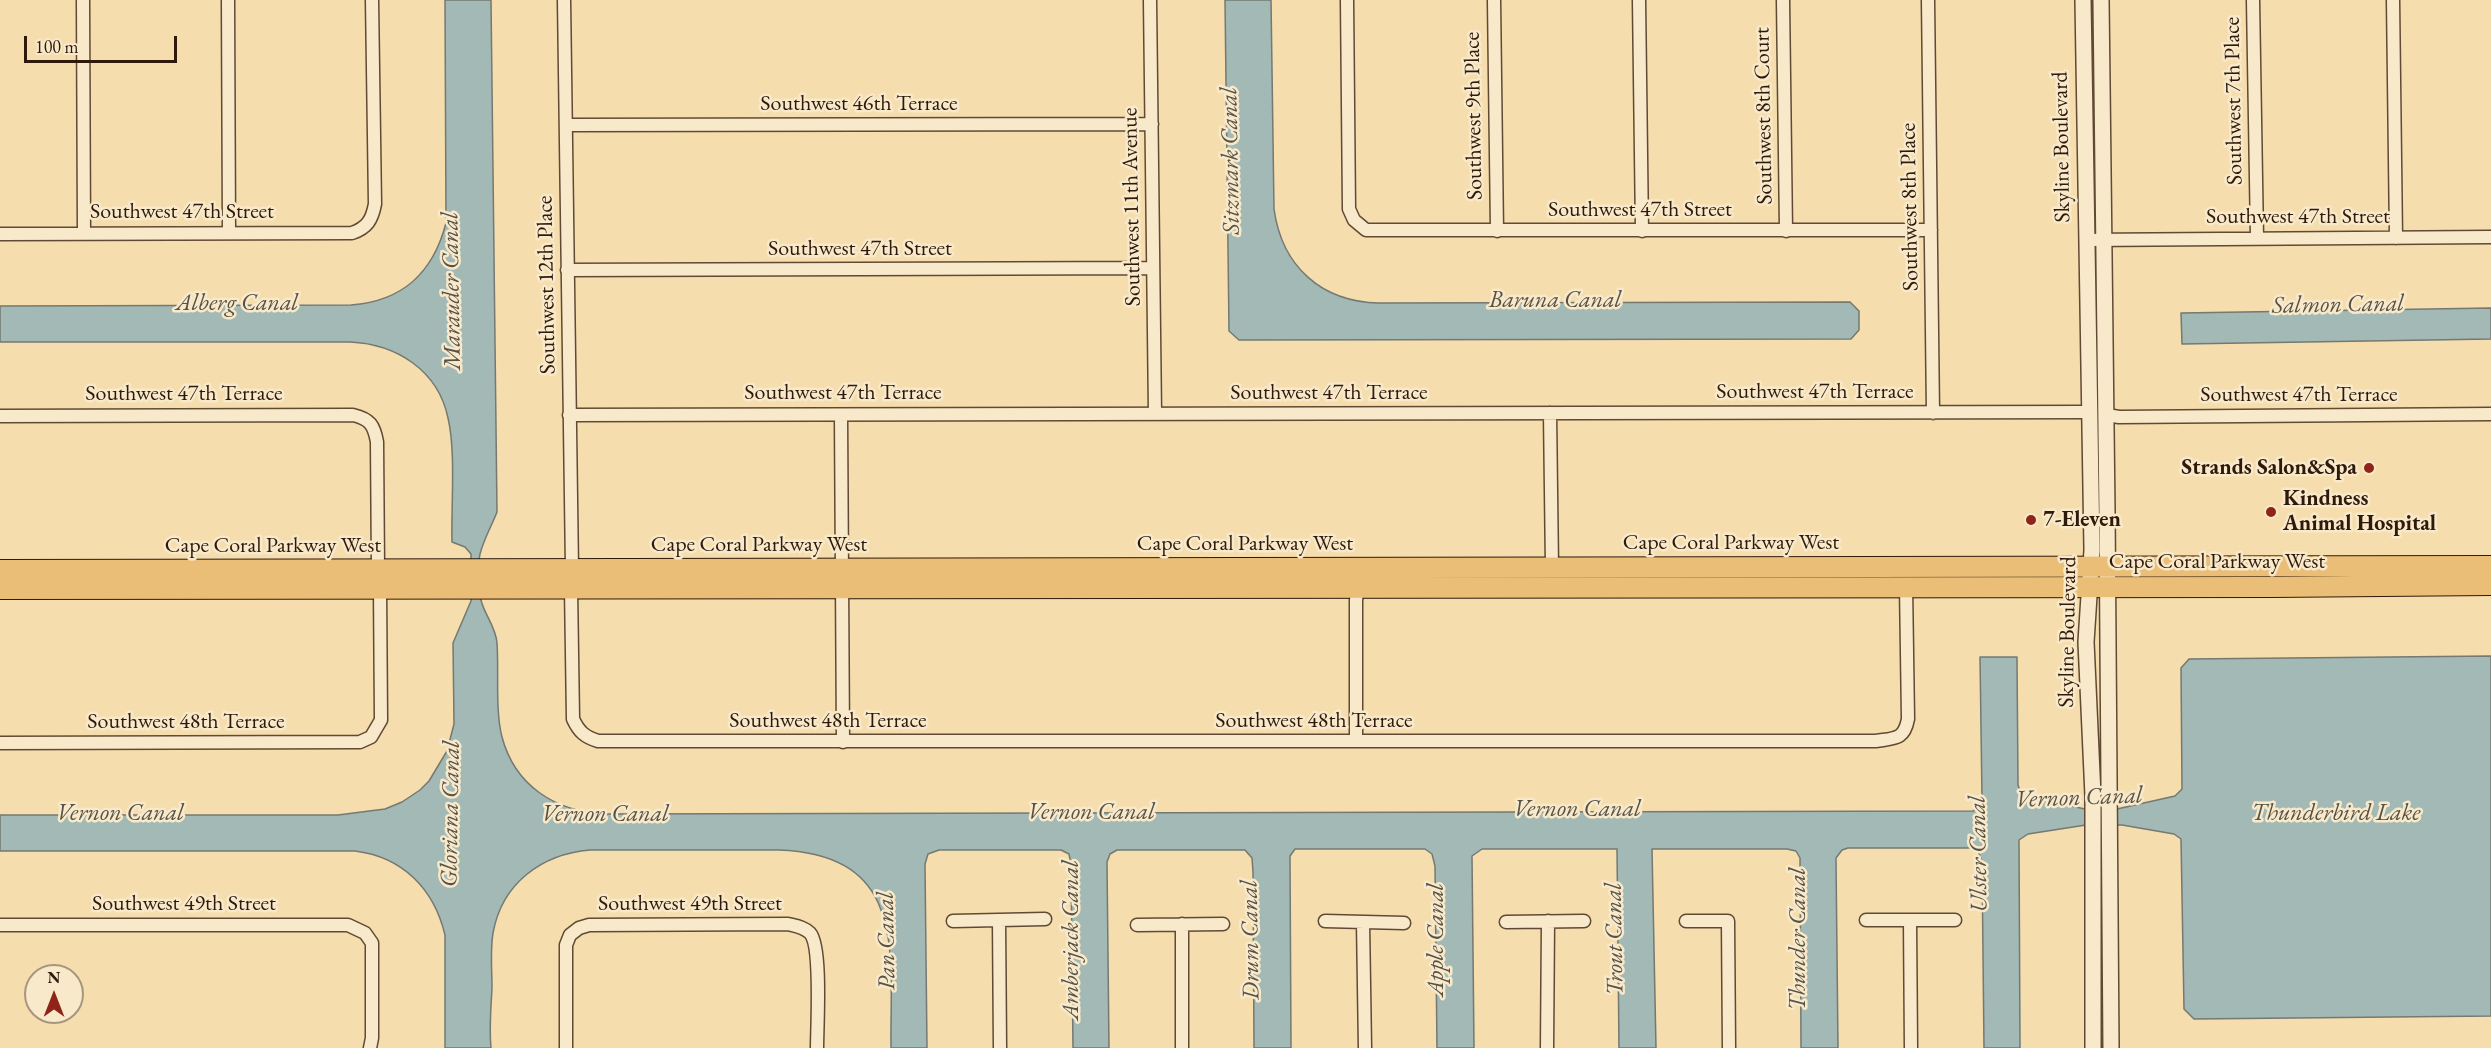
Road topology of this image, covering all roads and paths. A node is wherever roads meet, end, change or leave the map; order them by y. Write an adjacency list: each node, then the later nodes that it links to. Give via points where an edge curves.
1 (83, 0): 23 (street)
2 (228, 0): 21 (street)
3 (372, 0): 21 (street, Southwest 47th Street, via 373,216 364,229 352,233)
4 (564, 0): 16 (street, Southwest 12th Place)
5 (1150, 0): 15 (street, Southwest 11th Avenue)
6 (1347, 0): 18 (street, Southwest 47th Street, via 1349,209 1354,220 1366,230 1377,231)
7 (1494, 0): 18 (street, Southwest 9th Place)
8 (1639, 0): 19 (street)
9 (1783, 0): 20 (street, Southwest 8th Court)
10 (1928, 0): 17 (street, Southwest 8th Place)
11 (2083, 0): 27 (street, Skyline Boulevard)
12 (2101, 0): 28 (street, Skyline Boulevard)
13 (2253, 0): 25 (street, Southwest 7th Place)
14 (2393, 0): 26 (street)
15 (1152, 124): 16 (street, Southwest 46th Terrace); 29 (street, Southwest 11th Avenue)
16 (566, 125): 30 (street, Southwest 12th Place)
17 (1930, 230): 20 (street, Southwest 47th Street); 32 (street, Southwest 8th Place)
18 (1497, 231): 19 (street, Southwest 47th Street)
19 (1642, 231): 20 (street, Southwest 47th Street)
20 (1786, 231)
21 (229, 233): 23 (street, Southwest 47th Street)
22 (0, 234): 23 (street, Southwest 47th Street)
23 (84, 234)
24 (2491, 237): 26 (street, Southwest 47th Street)
25 (2257, 238): 26 (street, Southwest 47th Street); 28 (street, Southwest 47th Street)
26 (2396, 238)
27 (2086, 240): 28 (street, Southwest 47th Street); 31 (street, Skyline Boulevard)
28 (2104, 240): 39 (street, Skyline Boulevard)
29 (1153, 268): 30 (street, Southwest 47th Street); 35 (street, Southwest 11th Avenue)
30 (567, 270): 37 (street, Southwest 12th Place)
31 (2087, 299): 33 (street, Skyline Boulevard); 39 (street, via 2095,336 2095,392)
32 (1933, 412): 33 (street, Southwest 47th Terrace); 34 (street, Southwest 47th Terrace)
33 (2088, 412): 41 (street, via 2101,428 2103,480); 49 (street, Skyline Boulevard)
34 (1550, 413): 35 (street, Southwest 47th Terrace); 45 (street)
35 (1155, 414): 38 (street, Southwest 47th Terrace)
36 (2491, 414): 39 (street, Southwest 47th Terrace)
37 (569, 415): 38 (street, Southwest 47th Terrace); 50 (street, Southwest 12th Place)
38 (841, 415): 51 (street)
39 (2107, 415): 41 (street, Skyline Boulevard)
40 (0, 416): 52 (street, Southwest 47th Terrace, via 353,415 367,419 375,428 377,442)
41 (2108, 492): 49 (street, Skyline Boulevard)
42 (2491, 566): 49 (main road, Cape Coral Parkway West)
43 (1342, 568): 44 (main road, Cape Coral Parkway West); 51 (main road, Cape Coral Parkway West); 55 (main road, via 1339,576 1334,577 1245,578)
44 (1497, 568): 45 (main road, Cape Coral Parkway West); 56 (main road, via 1476,577 1380,577)
45 (1552, 568): 49 (main road, Cape Coral Parkway West)
46 (0, 570): 47 (main road, Cape Coral Parkway West)
47 (243, 570): 52 (main road, Cape Coral Parkway West); 58 (main road, via 242,577 237,579 154,579)
48 (503, 576): 50 (main road, Cape Coral Parkway West); 52 (main road, Cape Coral Parkway West); 52 (street)
49 (2100, 577): 53 (main road, Cape Coral Parkway West); 54 (main road, Cape Coral Parkway West); 63 (street, Skyline Boulevard, via 2108,807); 63 (street, Skyline Boulevard, via 2086,610 2086,650 2092,806)
50 (571, 578): 51 (main road, Cape Coral Parkway West); 59 (street, Southwest 12th Place, via 573,719)
51 (842, 578): 55 (main road, Cape Coral Parkway West); 61 (street)
52 (379, 579): 58 (main road, Cape Coral Parkway West); 62 (street, Southwest 48th Terrace, via 381,720 371,736 360,742)
53 (2491, 585)
54 (1906, 586): 56 (main road, Cape Coral Parkway West); 60 (street, Southwest 48th Terrace, via 1908,719 1906,730 1898,738)
55 (1213, 587): 56 (main road, Cape Coral Parkway West)
56 (1358, 587): 60 (street)
57 (0, 589): 58 (main road, Cape Coral Parkway West)
58 (118, 589)
59 (578, 730): 61 (street, Southwest 48th Terrace, via 598,741)
60 (1356, 741): 61 (street, Southwest 48th Terrace)
61 (843, 742)
62 (0, 743)
63 (2101, 830): 90 (street, Skyline Boulevard); 91 (street, Skyline Boulevard)
64 (1045, 919): 65 (street)
65 (999, 920): 69 (street); 84 (street)
66 (1866, 920): 67 (street)
67 (1910, 920): 68 (street); 89 (street)
68 (1954, 920)
69 (953, 921)
70 (1325, 921): 75 (street)
71 (1506, 921): 72 (street)
72 (1548, 921): 73 (street); 87 (street)
73 (1584, 921)
74 (1686, 921): 88 (street, via 1728,921)
75 (1363, 922): 76 (street); 86 (street)
76 (1404, 923)
77 (1182, 924): 78 (street); 80 (street); 85 (street)
78 (1223, 924)
79 (0, 925): 81 (street, Southwest 49th Street, via 348,925 365,933 372,943)
80 (1137, 925)
81 (370, 1048)
82 (566, 1048): 83 (street, Southwest 49th Street, via 566,945 579,928 788,924 811,933 817,952)
83 (817, 1048)
84 (1000, 1048)
85 (1182, 1048)
86 (1365, 1048)
87 (1547, 1048)
88 (1729, 1048)
89 (1911, 1048)
90 (2093, 1048)
91 (2111, 1048)

